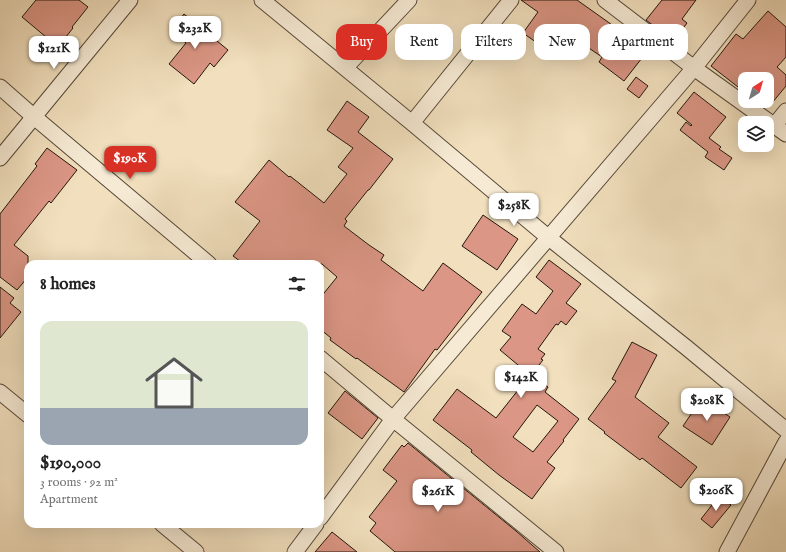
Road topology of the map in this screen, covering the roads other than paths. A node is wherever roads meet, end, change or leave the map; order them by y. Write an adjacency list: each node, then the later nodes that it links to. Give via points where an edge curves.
1 (130, 0): 11 (street)
2 (262, 0): 7 (street)
3 (409, 0): 7 (street)
4 (511, 0): 12 (street)
5 (605, 0): 8 (street)
6 (748, 0): 8 (street)
7 (345, 68): 12 (street)
8 (694, 68): 13 (street); 15 (street)
9 (0, 87): 11 (street)
10 (786, 111): 13 (street)
11 (33, 116): 14 (street); 16 (street)
12 (412, 124): 15 (street)
13 (780, 130)
14 (0, 158)
15 (549, 238): 20 (street); 21 (street)
16 (204, 260)
17 (324, 361): 20 (street)
18 (0, 392): 19 (street)
19 (24, 412)
20 (393, 419): 23 (street); 28 (street)
21 (786, 430)
22 (786, 442): 29 (street)
23 (324, 513)
24 (167, 528): 26 (street)
25 (313, 528): 27 (street)
26 (196, 552)
27 (295, 552)
28 (556, 552)
29 (727, 552)

